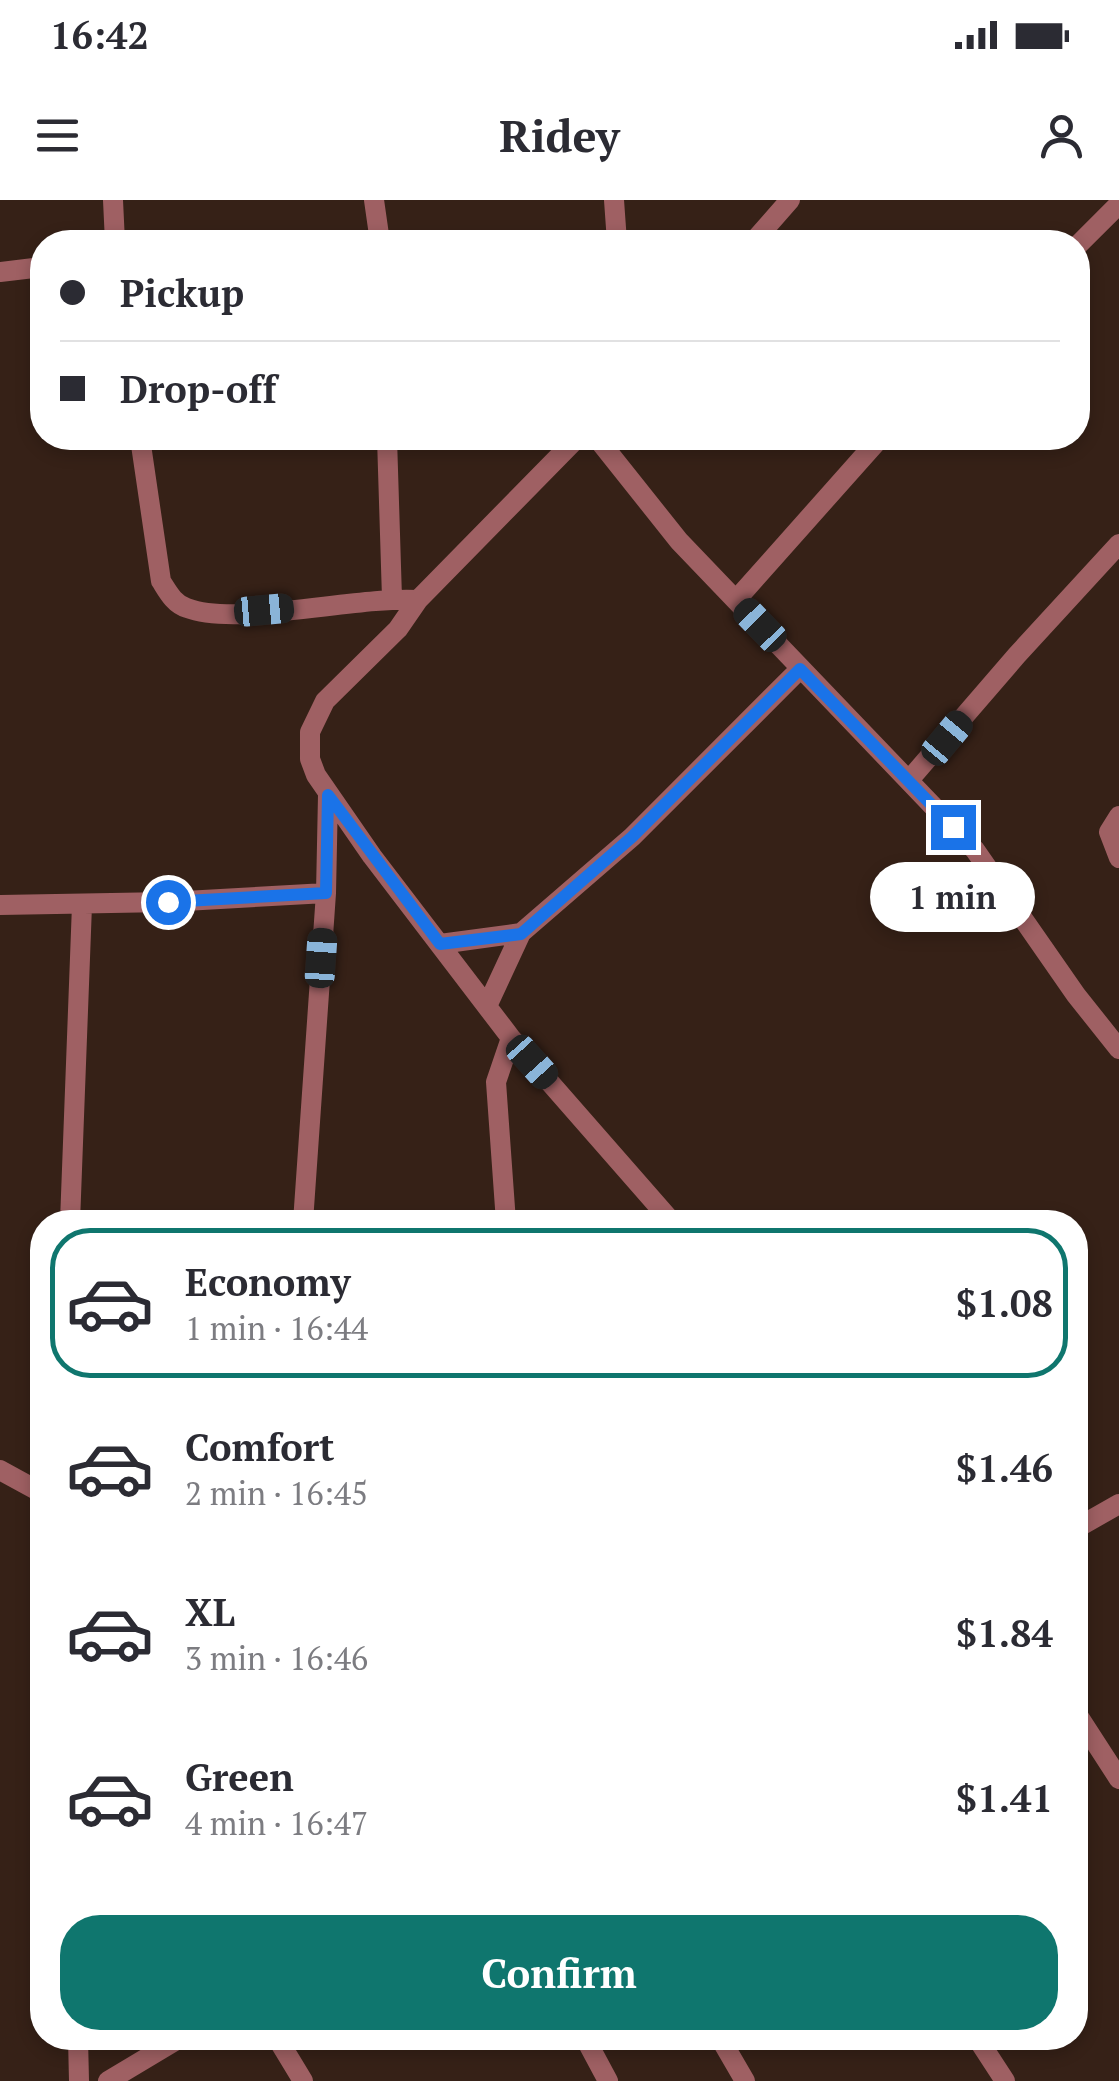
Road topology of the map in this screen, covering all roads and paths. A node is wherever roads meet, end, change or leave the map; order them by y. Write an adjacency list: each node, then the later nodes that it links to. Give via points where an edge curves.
1 (113, 200): 6 (street)
2 (374, 200): 7 (street)
3 (614, 200): 8 (street)
4 (790, 200): 9 (street)
5 (1119, 204): 10 (street)
6 (115, 230)
7 (378, 230)
8 (616, 230)
9 (764, 230)
10 (1090, 233)
11 (30, 268): 12 (street)
12 (0, 272)
13 (142, 450): 19 (street, via 161,581 186,608 237,612)
14 (387, 450): 19 (street)
15 (565, 450): 20 (street)
16 (607, 450): 21 (street)
17 (869, 450): 21 (street)
18 (1119, 544): 23 (street)
19 (392, 598): 20 (street)
20 (418, 600): 24 (street, via 398,629 338,684 313,722 310,759)
21 (736, 600): 22 (street)
22 (800, 669): 23 (street); 30 (street, via 632,837)
23 (910, 780): 34 (street, via 974,850)
24 (328, 795): 27 (street); 31 (street)
25 (1119, 816): 26 (street, via 1109,832)
26 (1119, 858)
27 (326, 893): 29 (street); 36 (street)
28 (0, 905): 29 (street)
29 (82, 905): 35 (street)
30 (521, 934): 31 (street); 32 (street)
31 (440, 944): 32 (street)
32 (488, 1004): 33 (street)
33 (511, 1038): 37 (street, via 496,1082); 38 (street)
34 (1119, 1049)
35 (70, 1210)
36 (304, 1210)
37 (505, 1210)
38 (662, 1210)
39 (0, 1470): 40 (street)
40 (30, 1486)
41 (1119, 1504): 42 (street)
42 (1088, 1522)
43 (1088, 1731): 44 (street)
44 (1119, 1779)
45 (78, 2050): 51 (street)
46 (160, 2050): 52 (street)
47 (284, 2050): 53 (street)
48 (591, 2050): 54 (street)
49 (727, 2050): 55 (street)
50 (985, 2050): 56 (street)
51 (78, 2081)
52 (108, 2081)
53 (303, 2081)
54 (608, 2081)
55 (745, 2081)
56 (1005, 2081)

